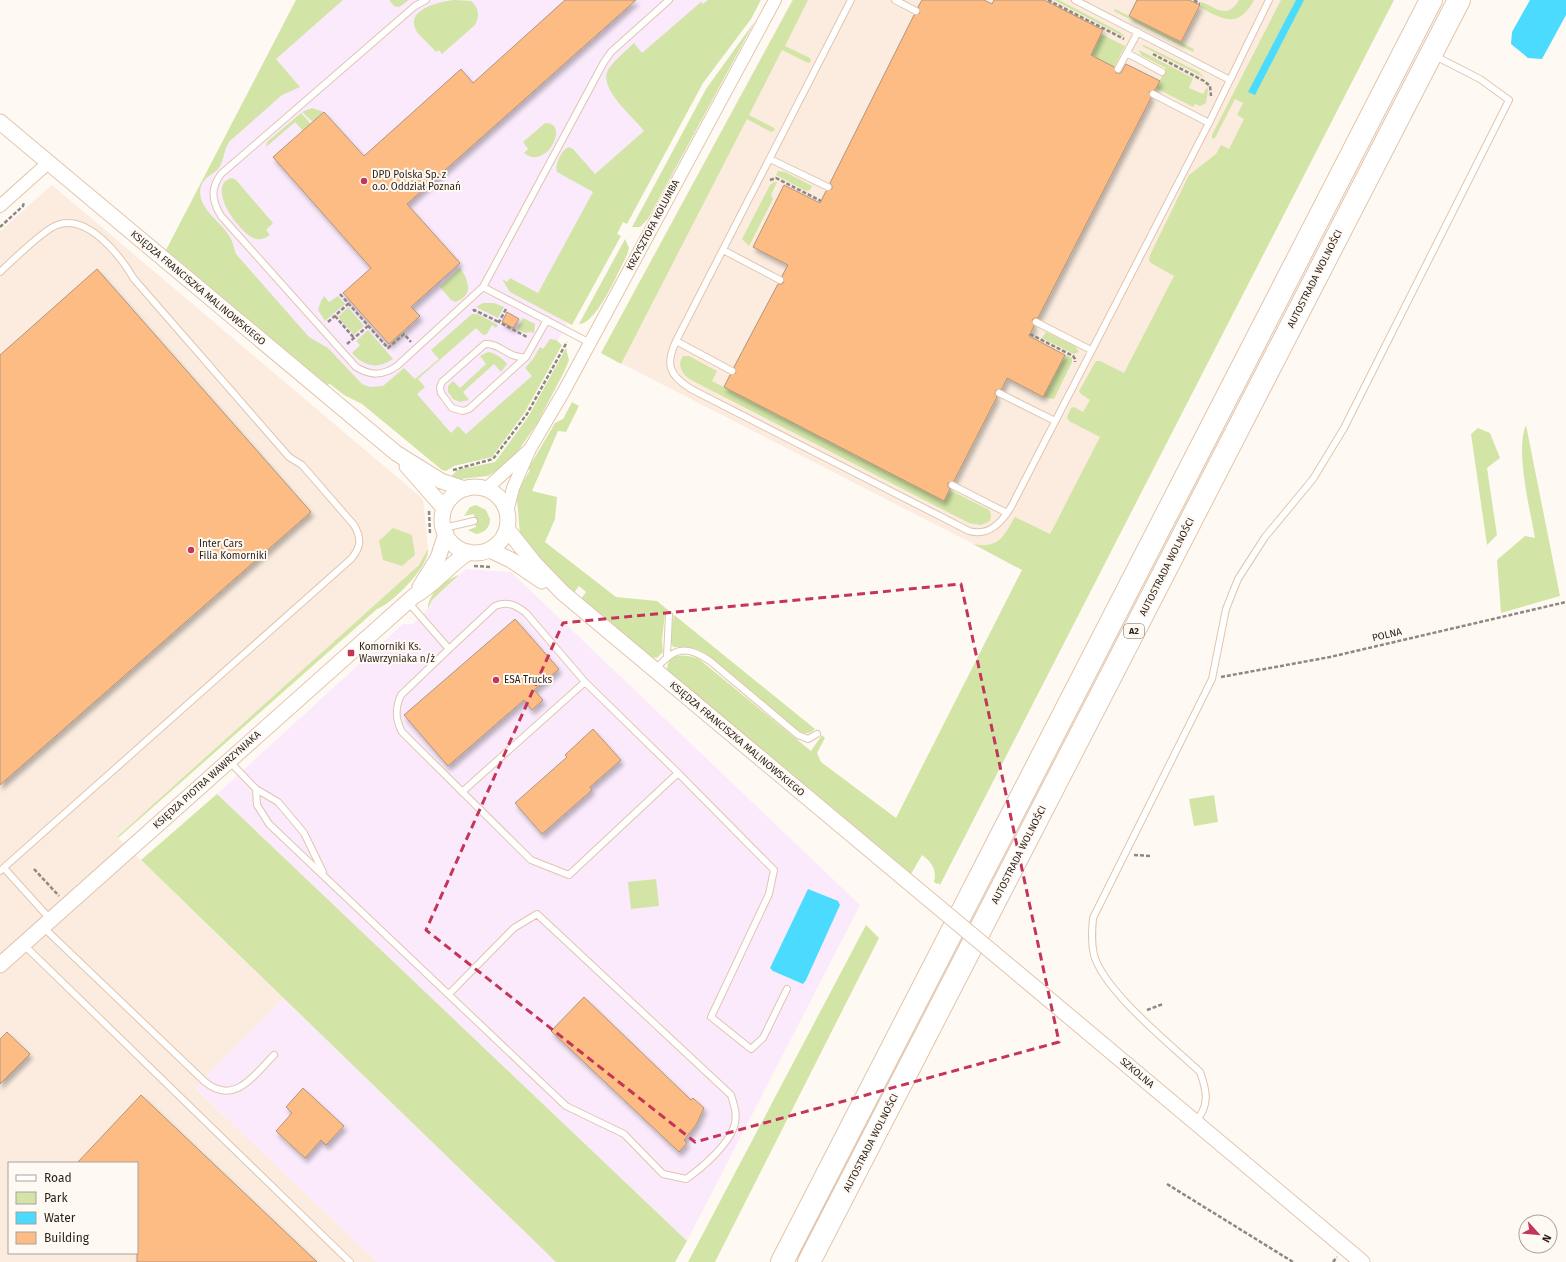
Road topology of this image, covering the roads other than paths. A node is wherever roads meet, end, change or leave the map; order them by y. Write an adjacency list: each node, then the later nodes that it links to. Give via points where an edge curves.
1 (426, 0): 27 (lane, via 415,6 221,174 215,182 213,199 221,216 356,367 363,371 381,374 390,371)
2 (669, 0): 27 (lane, via 610,52)
3 (775, 0): 31 (street, KRZYSZTOFA KOLUMBA)
4 (851, 0): 20 (lane)
5 (895, 0): 10 (lane)
6 (1075, 0): 11 (lane)
7 (1269, 0): 16 (lane)
8 (1431, 0): 73 (highway, A2)
9 (1459, 0): 13 (highway, AUTOSTRADA WOLNOŚCI / A2)
10 (916, 11)
11 (1138, 32): 12 (lane); 16 (lane)
12 (1127, 53): 14 (lane); 15 (lane)
13 (1431, 54): 71 (lane, via 1480,79 1509,100 1344,428 1313,479 1265,537 1238,579 1226,609 1212,679 1093,918 1091,939 1094,956 1105,978 1200,1072 1206,1089 1206,1105); 74 (highway, AUTOSTRADA WOLNOŚCI / A2)
14 (1118, 69)
15 (1162, 72)
16 (1230, 80): 19 (lane)
17 (1153, 94): 19 (lane)
18 (0, 122): 21 (street, KSIĘDZA FRANCISZKA MALINOWSKIEGO)
19 (1209, 123): 32 (lane)
20 (770, 159): 22 (lane); 24 (lane)
21 (48, 163): 23 (street); 38 (street, KSIĘDZA FRANCISZKA MALINOWSKIEGO)
22 (828, 187)
23 (0, 206)
24 (723, 250): 26 (lane); 30 (lane)
25 (0, 272): 62 (lane, via 56,225 75,224 97,235 124,263 134,279 289,456 302,466 354,525 360,542 358,551 351,559)
26 (780, 280)
27 (483, 287): 28 (lane)
28 (547, 320): 31 (lane); 33 (lane)
29 (1036, 322): 32 (lane)
30 (676, 341): 34 (lane); 44 (lane, via 669,364 674,376 691,389 970,531 980,533 992,529)
31 (590, 343): 37 (street, KRZYSZTOFA KOLUMBA)
32 (1091, 350): 36 (lane)
33 (526, 357): 33 (lane, via 469,408 456,410 443,398 440,387 442,382 485,344 495,346 513,356)
34 (732, 371)
35 (999, 393): 36 (lane)
36 (1055, 421): 44 (lane)
37 (530, 449): 41 (street, KRZYSZTOFA KOLUMBA); 43 (street, KRZYSZTOFA KOLUMBA, via 512,488)
38 (396, 453): 40 (street, KSIĘDZA FRANCISZKA MALINOWSKIEGO, via 441,481); 42 (street, KSIĘDZA FRANCISZKA MALINOWSKIEGO)
39 (952, 485): 44 (lane)
40 (465, 489): 41 (street); 42 (street, via 456,493)
41 (486, 489): 43 (street, via 500,498)
42 (444, 508): 47 (street)
43 (507, 512): 46 (street)
44 (1007, 513)
45 (474, 521): 47 (lane)
46 (507, 529): 48 (street, via 499,543); 50 (street, KSIĘDZA FRANCISZKA MALINOWSKIEGO)
47 (445, 531): 49 (street, via 450,542); 51 (street, KSIĘDZA PIOTRA WAWRZYNIAKA, via 438,558)
48 (490, 550): 49 (street, via 480,553); 50 (street, KSIĘDZA FRANCISZKA MALINOWSKIEGO, via 511,560)
49 (469, 552): 51 (street, KSIĘDZA PIOTRA WAWRZYNIAKA)
50 (563, 594): 55 (street, KSIĘDZA FRANCISZKA MALINOWSKIEGO)
51 (411, 599): 53 (lane); 58 (street, KSIĘDZA PIOTRA WAWRZYNIAKA)
52 (669, 615): 54 (lane)
53 (449, 649): 56 (lane, via 495,606 510,604 526,613); 61 (lane, via 404,691 396,714 402,732)
54 (666, 656): 55 (lane); 57 (lane, via 681,650 697,653 798,735 808,739)
55 (655, 670): 64 (street, KSIĘDZA FRANCISZKA MALINOWSKIEGO)
56 (584, 682): 59 (lane); 61 (lane)
57 (817, 734)
58 (229, 761): 60 (lane); 65 (street, KSIĘDZA PIOTRA WAWRZYNIAKA)
59 (678, 773): 61 (lane, via 569,876 531,860); 68 (lane, via 774,870 769,894 711,1017 751,1048 763,1038)
60 (256, 789): 63 (lane, via 278,802 304,833); 63 (lane, via 257,805 269,824)
61 (462, 792)
62 (2, 869): 65 (lane)
63 (324, 875): 69 (lane)
64 (912, 885): 71 (street, SZKOLNA, bridge)
65 (47, 924): 66 (street, KSIĘDZA PIOTRA WAWRZYNIAKA); 70 (lane, via 216,1090 234,1091 242,1087)
66 (23, 944): 67 (street, KSIĘDZA PIOTRA WAWRZYNIAKA); 72 (lane)
67 (0, 965)
68 (787, 989)
69 (449, 994): 69 (lane, via 566,1106 624,1134 663,1174 686,1179 700,1169 727,1140 735,1124 736,1109 731,1095 537,914 514,928)
70 (274, 1055)
71 (1195, 1122): 75 (street, SZKOLNA)
72 (350, 1262)
73 (782, 1262)
74 (809, 1262)
75 (1362, 1262)

